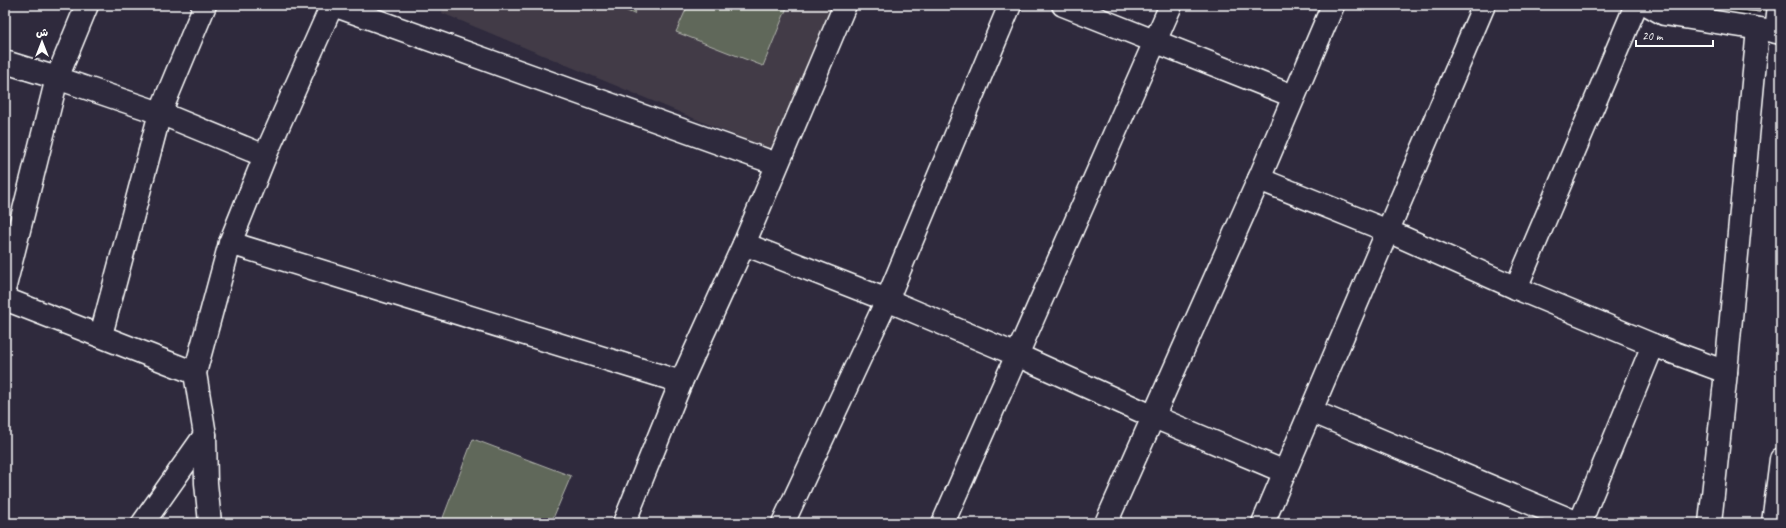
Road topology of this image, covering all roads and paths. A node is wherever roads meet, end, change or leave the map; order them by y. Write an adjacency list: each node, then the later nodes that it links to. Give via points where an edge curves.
1 (87, 5): 16 (street)
2 (205, 5): 18 (street)
3 (332, 5): 19 (street); 20 (street)
4 (845, 5): 20 (street)
5 (1010, 5): 28 (street)
6 (1063, 5): 14 (street)
7 (1171, 5): 14 (street)
8 (1333, 5): 17 (street)
9 (1484, 5): 22 (street)
10 (1636, 5): 26 (street)
11 (1779, 5): 13 (street)
12 (1659, 8): 13 (street)
13 (1772, 31): 32 (street)
14 (1155, 42): 17 (street); 31 (street)
15 (5, 62): 16 (street)
16 (57, 78): 18 (street); 25 (street)
17 (1293, 96): 21 (street)
18 (160, 113): 19 (street); 29 (street)
19 (264, 156): 23 (street)
20 (777, 164): 24 (street)
21 (1259, 180): 22 (street); 36 (street)
22 (1388, 231): 26 (street); 35 (street)
23 (230, 242): 33 (street); 34 (street)
24 (744, 244): 28 (street); 34 (street)
25 (5, 286)
26 (1516, 288): 30 (street)
27 (5, 298): 29 (street)
28 (887, 300): 31 (street); 43 (street)
29 (101, 335): 33 (street)
30 (1653, 345): 32 (street); 47 (street)
31 (1017, 355): 36 (street); 44 (street)
32 (1726, 372): 48 (street)
33 (195, 373): 37 (street)
34 (681, 382): 42 (street)
35 (1311, 411): 39 (street); 47 (street)
36 (1154, 418): 39 (street); 45 (street)
37 (205, 435): 40 (street); 41 (street)
38 (1781, 459): 49 (street)
39 (1285, 472): 46 (street)
40 (143, 523)
41 (210, 523)
42 (624, 523)
43 (783, 523)
44 (943, 523)
45 (1106, 523)
46 (1263, 523)
47 (1579, 523)
48 (1710, 523)
49 (1773, 523)

